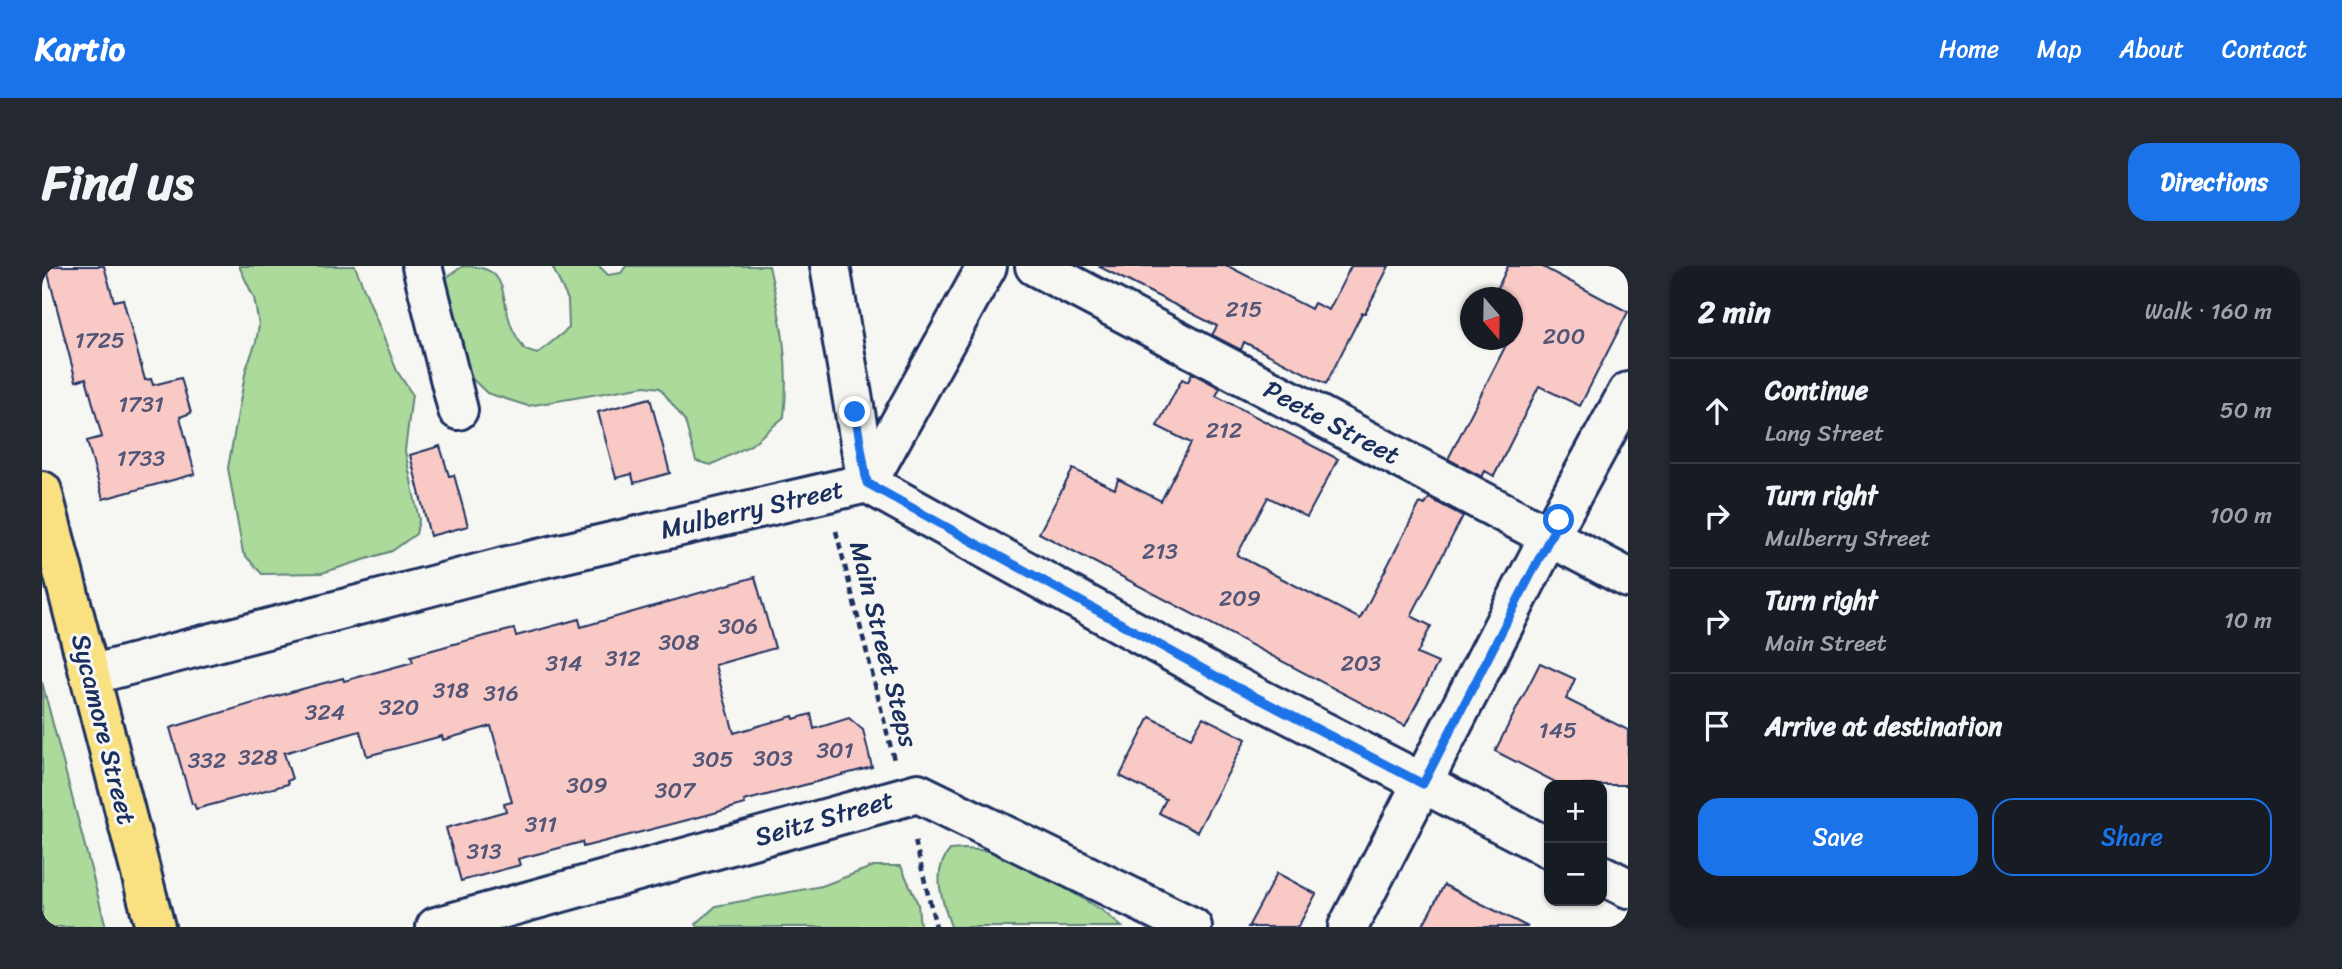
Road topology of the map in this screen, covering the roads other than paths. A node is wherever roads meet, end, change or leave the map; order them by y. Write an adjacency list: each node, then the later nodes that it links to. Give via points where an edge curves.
1 (422, 266): 6 (street)
2 (830, 266): 7 (street)
3 (987, 266): 7 (street)
4 (1035, 266): 9 (street, Peete Street)
5 (1628, 392): 9 (street)
6 (458, 410)
7 (867, 483): 11 (street, Mulberry Street, via 504,567); 12 (street, Mulberry Street, via 1221,679)
8 (42, 491): 11 (main road, Sycamore Street)
9 (1549, 537): 10 (street, Peete Street); 12 (street)
10 (1628, 578)
11 (90, 675): 16 (main road, Sycamore Street)
12 (1423, 784): 13 (street, Mulberry Street); 19 (street)
13 (1544, 845)
14 (1607, 878): 15 (street)
15 (1628, 888)
16 (155, 927)
17 (436, 927): 18 (street, Seitz Street, via 918,793)
18 (1192, 927)
19 (1348, 927)

